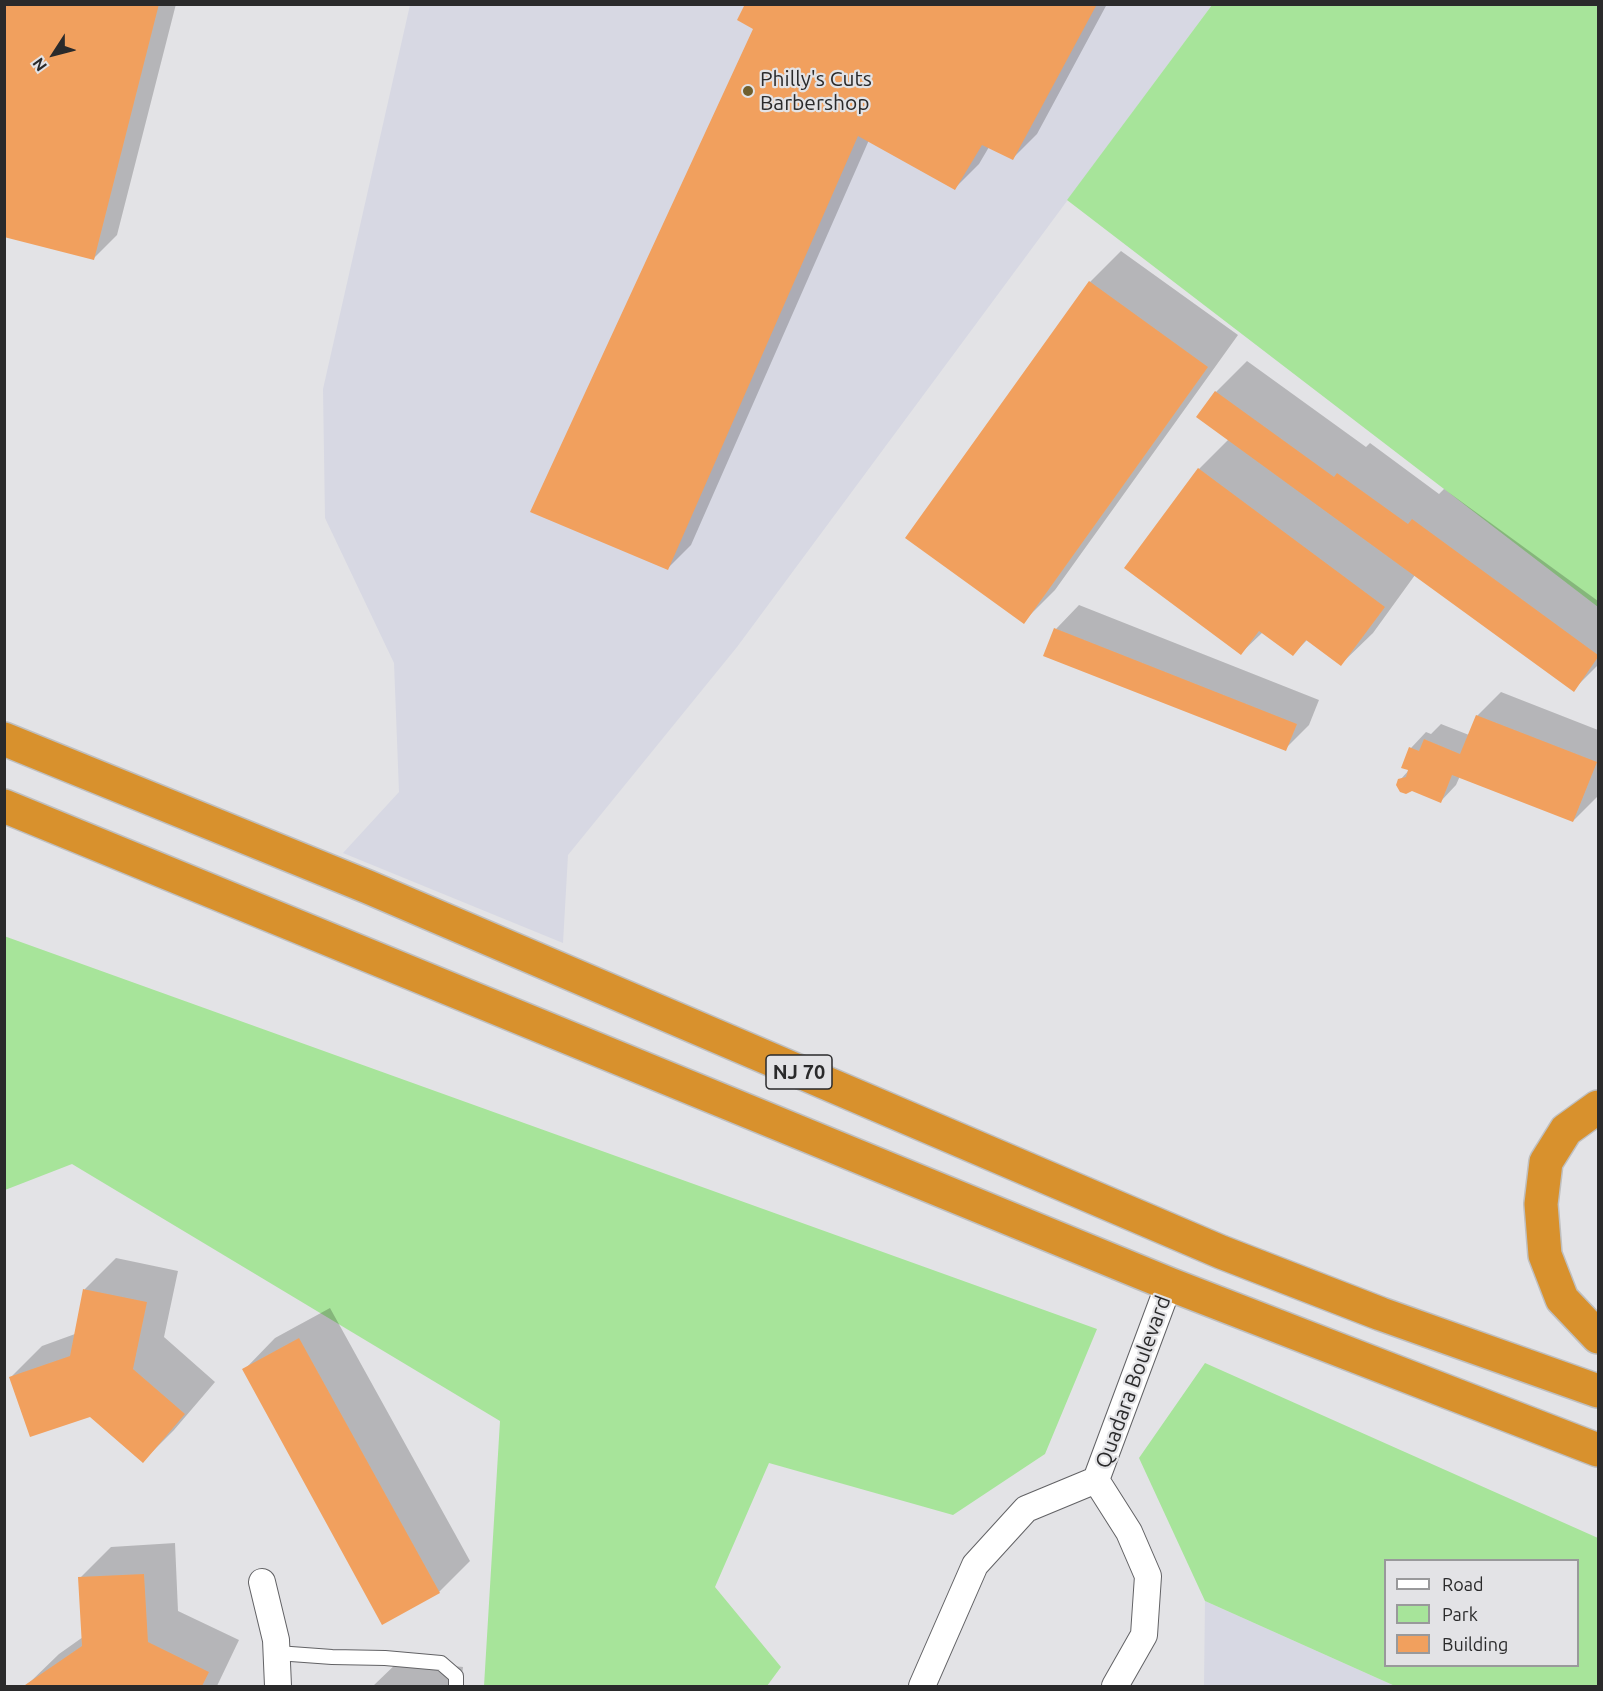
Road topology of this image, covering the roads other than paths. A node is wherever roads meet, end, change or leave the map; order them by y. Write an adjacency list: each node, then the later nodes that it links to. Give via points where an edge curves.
1 (4, 739): 6 (highway, NJ 70, via 368,887 1221,1252)
2 (4, 806): 4 (highway, NJ 70)
3 (1599, 1107): 5 (highway, via 1566,1130 1546,1162 1541,1204 1545,1255 1562,1299)
4 (1169, 1284): 7 (highway, NJ 70); 8 (street, Quadara Boulevard)
5 (1599, 1338)
6 (1599, 1391)
7 (1599, 1450)
8 (1096, 1480): 13 (street, Quadara Boulevard, via 1026,1509 975,1565); 14 (street, Quadara Boulevard, via 1129,1532 1148,1576 1144,1635)
9 (262, 1582): 10 (street)
10 (277, 1653): 11 (street); 12 (lane, via 441,1663 456,1676)
11 (278, 1686)
12 (456, 1686)
13 (922, 1686)
14 (1115, 1686)

